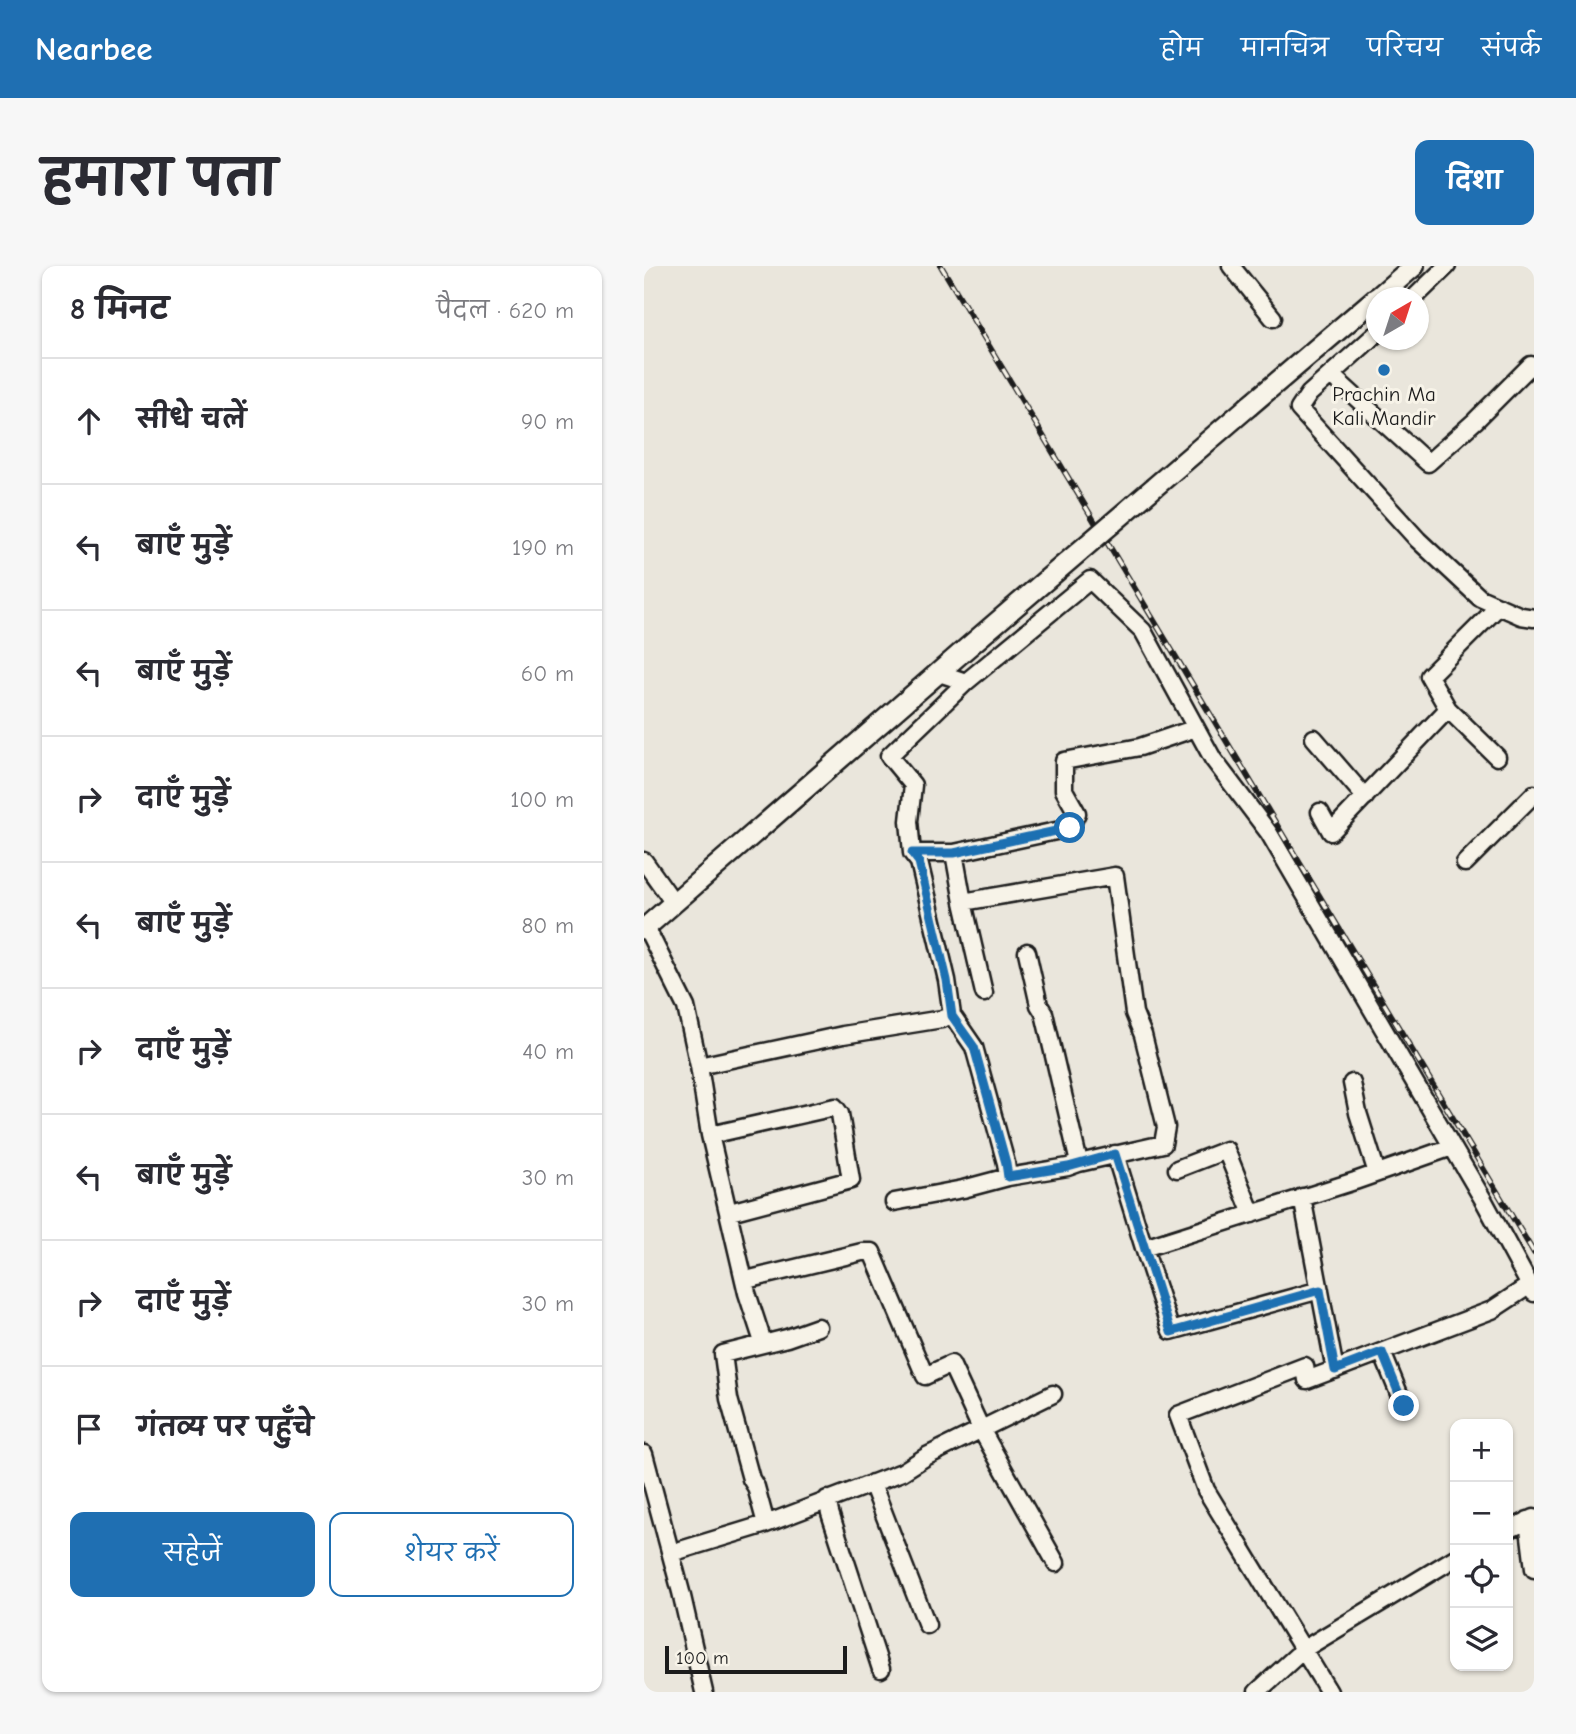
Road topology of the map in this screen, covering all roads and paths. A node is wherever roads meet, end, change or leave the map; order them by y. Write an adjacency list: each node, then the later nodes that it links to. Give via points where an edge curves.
1 (1231, 266): 7 (street)
2 (1415, 266): 4 (main road)
3 (1447, 266): 5 (street)
4 (1390, 287)
5 (1425, 287)
6 (1366, 307): 13 (main road, bridge)
7 (1273, 318)
8 (1366, 344): 10 (street)
9 (1531, 365): 10 (street, via 1428,463)
10 (1331, 375): 11 (street, via 1299,409 1418,540 1480,598)
11 (1499, 606): 12 (street); 15 (street, via 1429,676)
12 (1534, 618)
13 (939, 673): 14 (street); 27 (main road)
14 (966, 682): 16 (street, via 1090,580 1143,631); 22 (street, via 889,756 913,785)
15 (1448, 709): 18 (street); 20 (street)
16 (1196, 728): 23 (street, via 1140,747 1064,761 1064,790 1077,813 1070,828); 35 (street, via 1213,759 1269,833)
17 (1314, 738): 20 (street)
18 (1497, 757)
19 (1534, 794): 25 (street)
20 (1365, 797): 21 (street, via 1331,832)
21 (1321, 812)
22 (912, 853): 23 (street); 31 (street, via 919,862)
23 (954, 853): 26 (street)
24 (644, 861): 27 (street)
25 (1465, 863)
26 (963, 902): 30 (street); 36 (street, via 1115,876 1134,1013 1166,1127 1163,1144)
27 (674, 903): 28 (main road)
28 (645, 928): 32 (street, via 686,1007)
29 (1027, 952): 37 (street)
30 (984, 993)
31 (952, 1016): 32 (street); 40 (street, via 974,1047)
32 (699, 1066): 34 (street)
33 (1352, 1083): 39 (street)
34 (710, 1135): 43 (street); 43 (street, via 835,1108 840,1114 851,1180)
35 (1452, 1146): 39 (street); 47 (street)
36 (1115, 1154): 37 (street); 45 (street)
37 (1079, 1163): 40 (street)
38 (1177, 1169): 44 (street, via 1226,1150)
39 (1377, 1173): 41 (street)
40 (1008, 1177): 42 (street)
41 (1302, 1197): 44 (street); 48 (street)
42 (894, 1202)
43 (730, 1212): 46 (street)
44 (1252, 1214): 45 (street)
45 (1144, 1248): 48 (street, via 1171,1332)
46 (746, 1280): 50 (street); 55 (street, via 872,1252 925,1376 951,1364)
47 (1532, 1289): 51 (street, via 1492,1310)
48 (1320, 1290): 52 (street)
49 (818, 1327): 50 (street)
50 (762, 1342): 60 (street, via 723,1354 729,1399)
51 (1382, 1352): 52 (street); 54 (street)
52 (1335, 1370): 67 (street, via 1307,1380 1305,1366 1178,1415 1206,1490)
53 (1053, 1394): 55 (street)
54 (1404, 1406)
55 (982, 1431): 57 (street); 64 (street)
56 (644, 1454): 62 (street)
57 (872, 1483): 58 (street); 66 (street)
58 (827, 1499): 60 (street); 68 (street)
59 (1531, 1519): 61 (street); 65 (street)
60 (766, 1524): 62 (street)
61 (1513, 1528)
62 (671, 1553): 69 (street)
63 (1450, 1561): 67 (street)
64 (1056, 1563)
65 (1534, 1569)
66 (927, 1625)
67 (1304, 1649): 70 (street); 71 (street)
68 (881, 1669)
69 (701, 1691)
70 (1257, 1692)
71 (1329, 1692)

